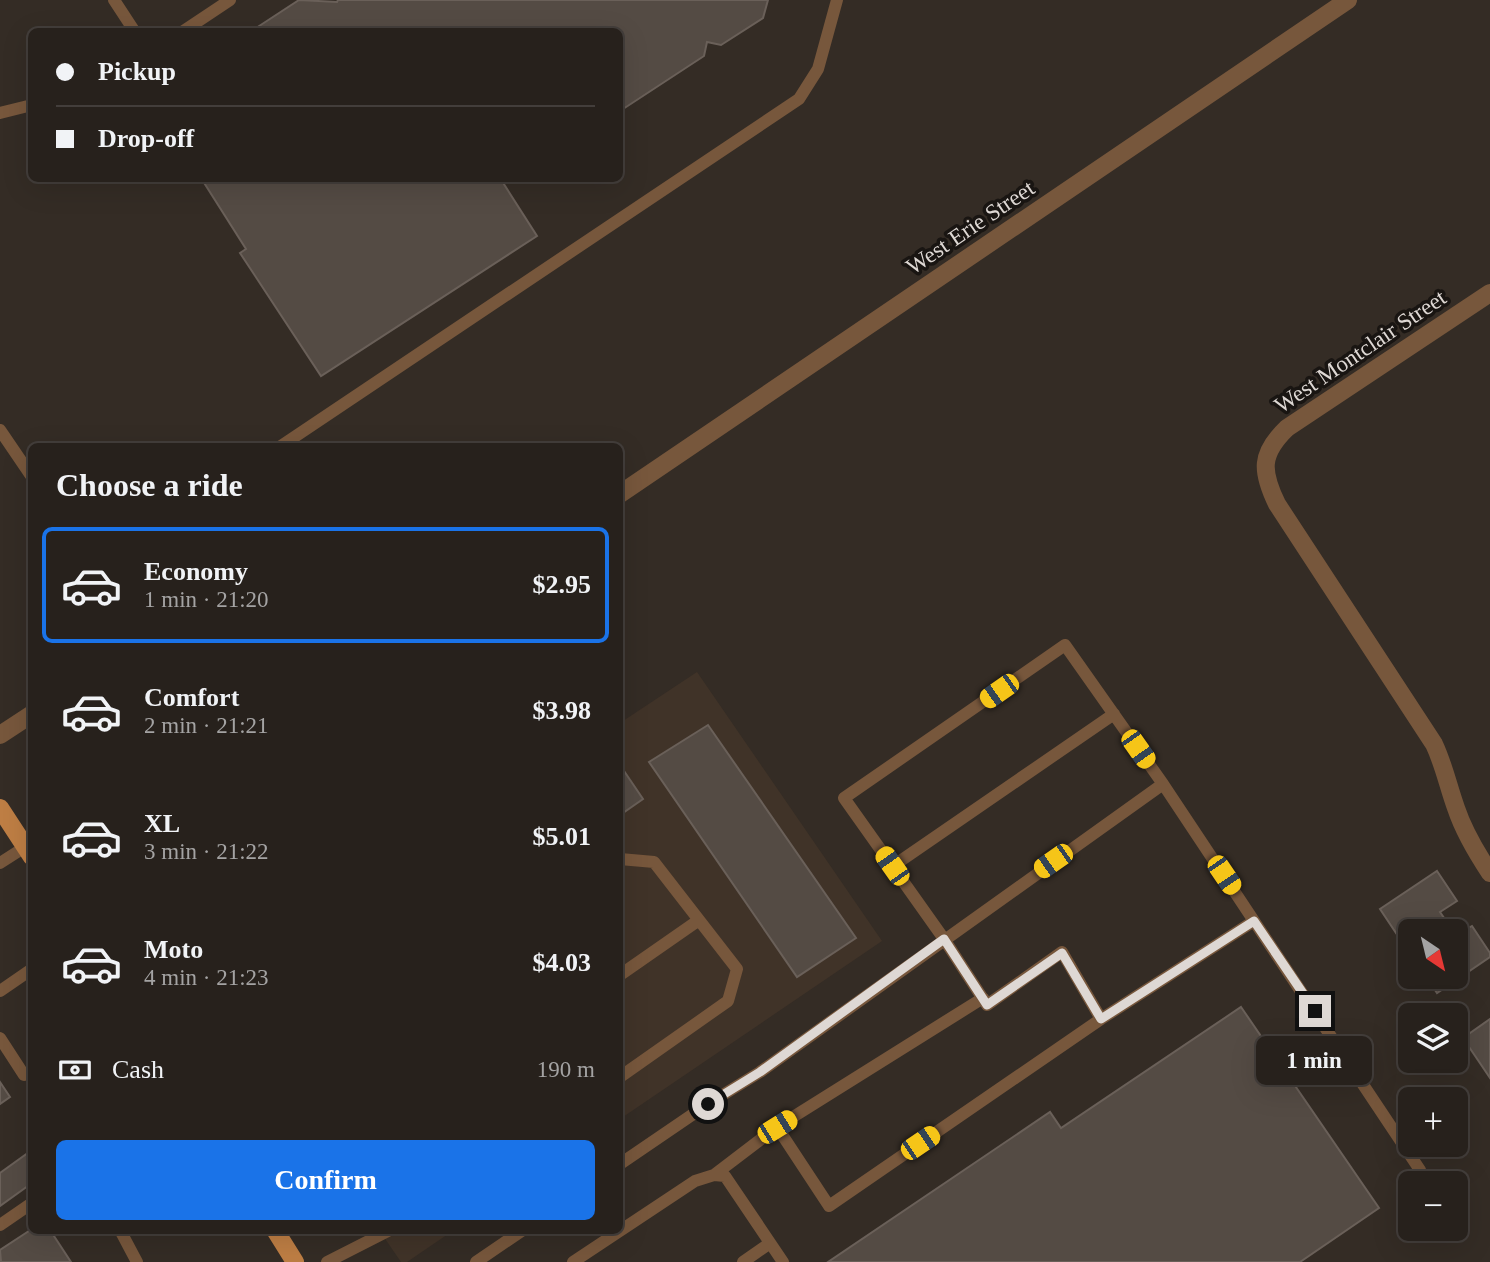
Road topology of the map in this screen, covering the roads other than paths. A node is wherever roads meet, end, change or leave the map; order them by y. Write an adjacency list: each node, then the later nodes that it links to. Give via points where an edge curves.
1 (114, 0): 5 (lane)
2 (230, 0): 6 (lane)
3 (837, 0): 11 (lane, via 818,69 799,99)
4 (1348, 0): 13 (street, West Erie Street)
5 (132, 28)
6 (187, 28)
7 (28, 106): 8 (lane)
8 (0, 113)
9 (1490, 293): 23 (street, West Montclair Street, via 1287,428 1266,456 1266,474 1278,504 1434,744 1465,833)
10 (0, 430): 12 (lane)
11 (285, 443)
12 (28, 471)
13 (623, 492)
14 (1114, 714): 17 (lane); 22 (lane); 22 (lane, via 1065,645 844,798)
15 (28, 717): 16 (street)
16 (0, 735)
17 (1163, 783): 25 (lane); 26 (lane)
18 (0, 808): 19 (main road)
19 (28, 852): 21 (lane)
20 (623, 859): 24 (lane, via 654,862)
21 (0, 863)
22 (892, 866): 26 (lane)
23 (1490, 873)
24 (699, 920): 28 (lane); 34 (lane, via 737,969 728,1001)
25 (1254, 921): 31 (lane); 37 (lane)
26 (944, 939): 30 (lane); 36 (lane, via 760,1072)
27 (28, 972): 29 (lane)
28 (623, 973)
29 (0, 991)
30 (983, 998): 31 (lane, via 987,1005 1062,953); 35 (lane)
31 (1101, 1019): 35 (lane, via 829,1206)
32 (0, 1038): 33 (lane)
33 (24, 1075)
34 (623, 1075)
35 (777, 1127): 38 (lane)
36 (623, 1162)
37 (1420, 1170)
38 (713, 1175): 41 (lane, via 695,1181); 47 (lane, via 725,1176)
39 (28, 1206): 40 (lane)
40 (0, 1225)
41 (623, 1229)
42 (126, 1234): 48 (lane)
43 (278, 1234): 49 (main road)
44 (382, 1234): 50 (lane)
45 (517, 1234): 51 (lane)
46 (615, 1234): 52 (lane)
47 (770, 1243): 53 (lane); 54 (lane)
48 (137, 1262)
49 (295, 1262)
50 (327, 1262)
51 (476, 1262)
52 (573, 1262)
53 (743, 1262)
54 (783, 1262)

